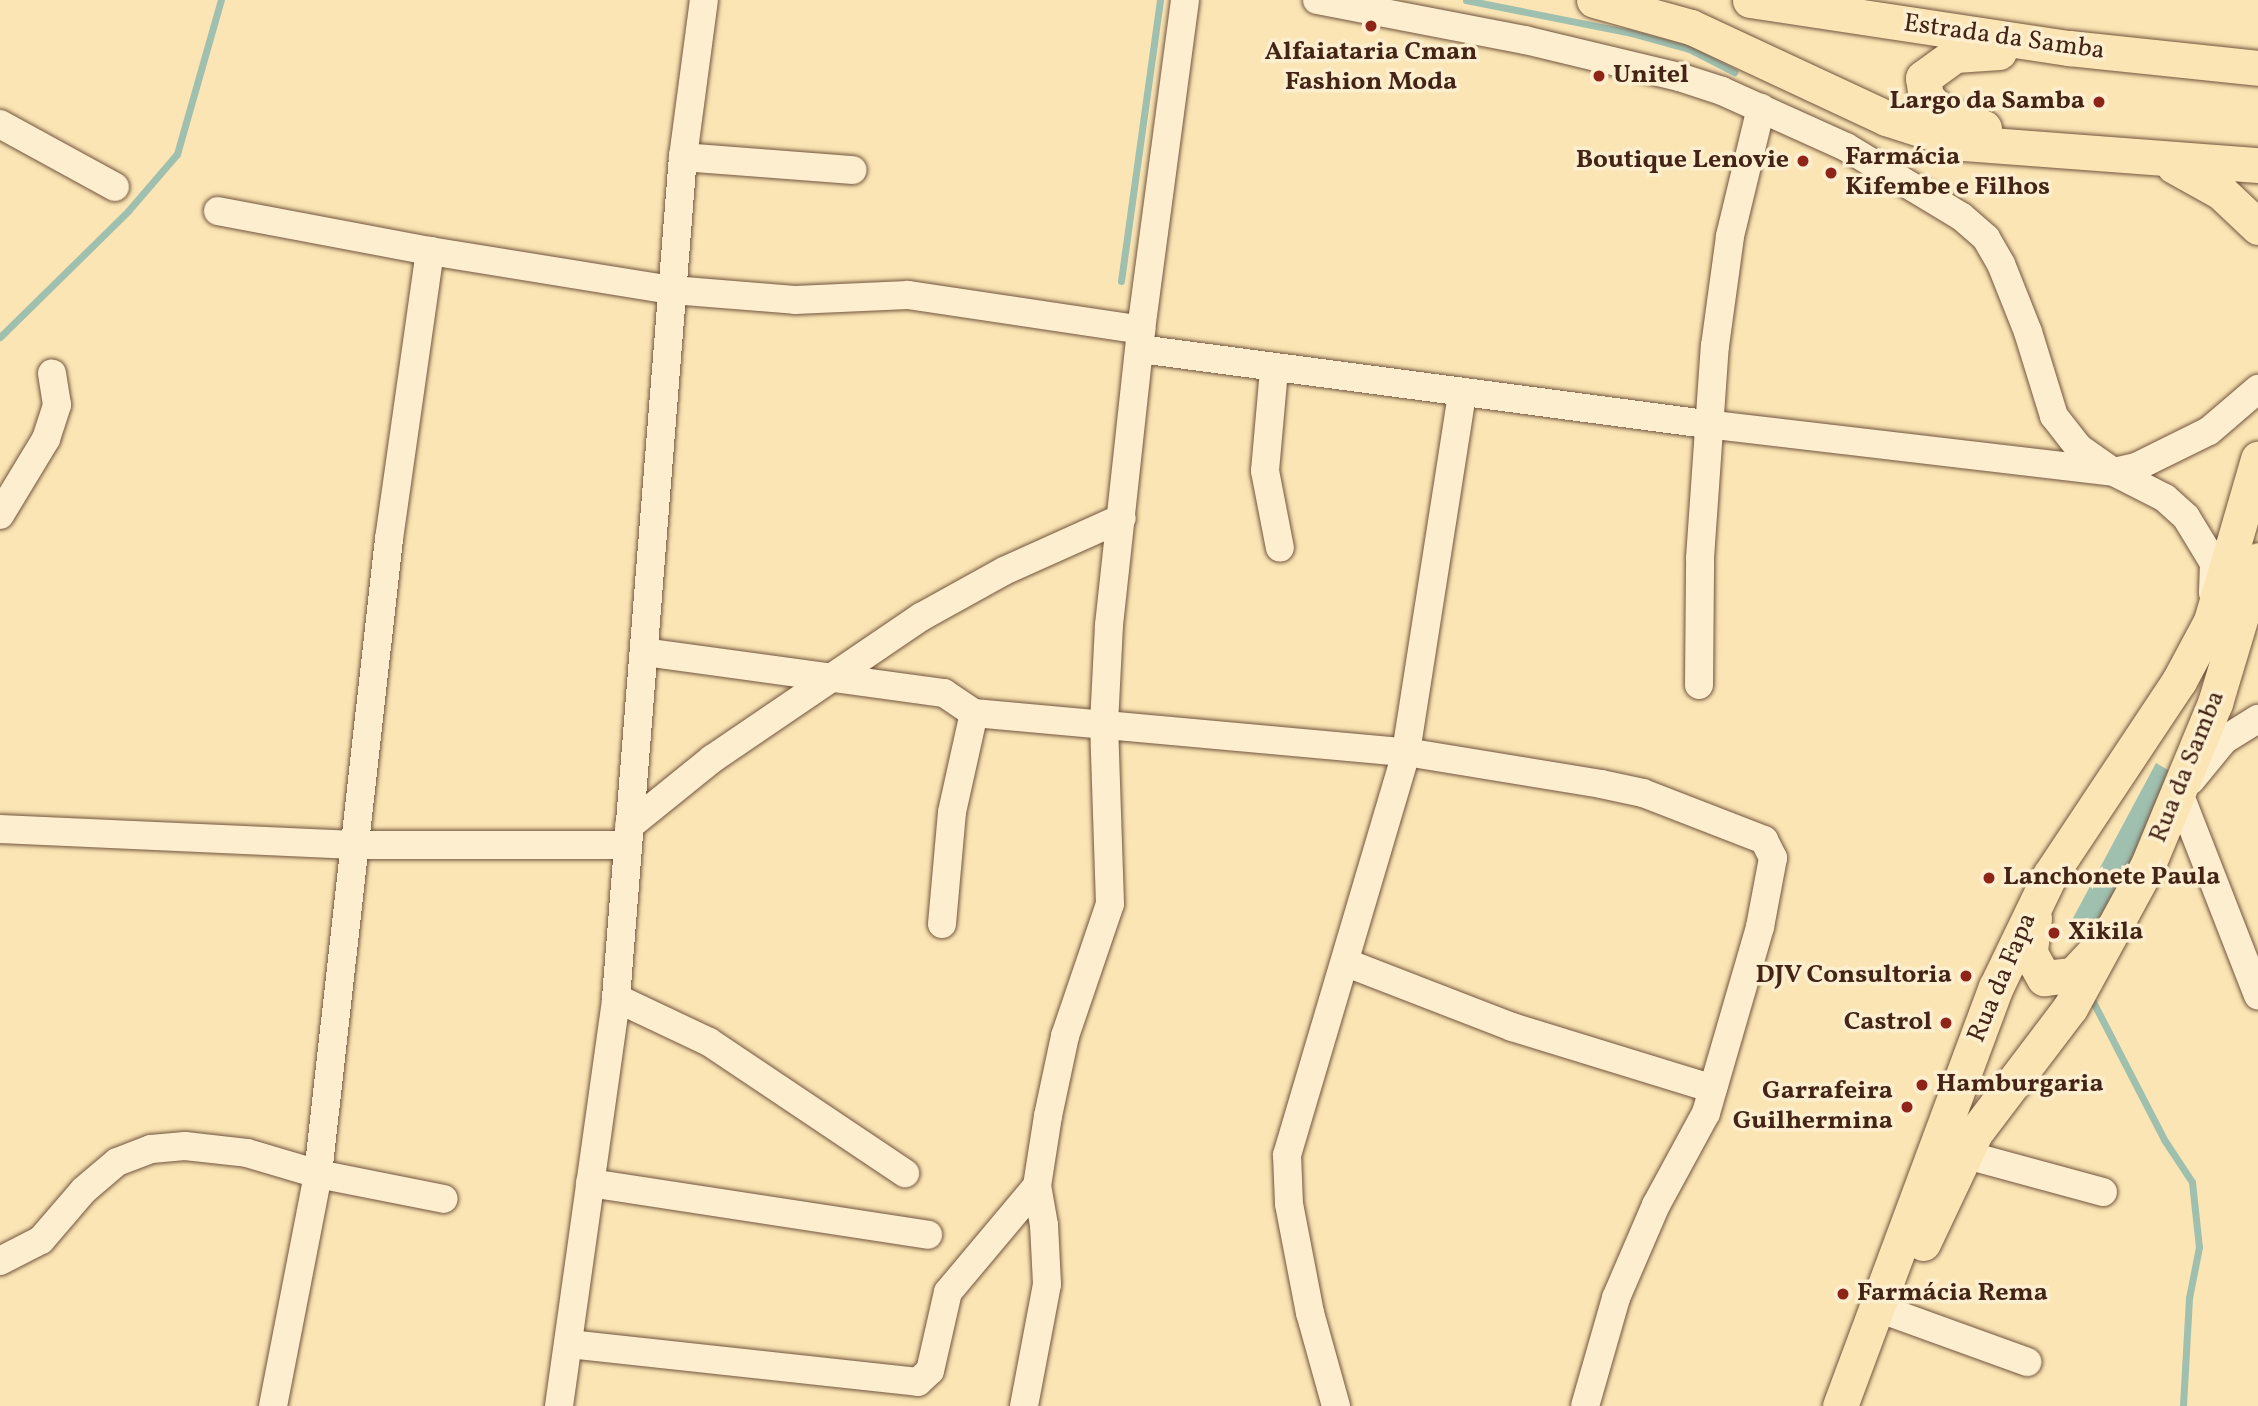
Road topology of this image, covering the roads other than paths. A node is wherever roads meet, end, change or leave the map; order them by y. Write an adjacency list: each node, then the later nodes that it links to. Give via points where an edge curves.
1 (704, 0): 11 (street)
2 (1185, 0): 20 (street)
3 (1317, 0): 8 (street, via 1602,57 1722,91)
4 (1594, 0): 10 (main road, via 1691,27 1920,131 1964,143)
5 (1750, 0): 6 (main road, Estrada da Samba)
6 (2069, 48): 7 (main road, Estrada da Samba); 10 (main road, via 1955,55 1923,78 1926,97 1941,113)
7 (2258, 68)
8 (1761, 108): 25 (street, via 1730,236); 27 (street, via 1846,147 1962,218 1986,238 2028,332 2054,416 2078,448)
9 (0, 124): 15 (street)
10 (2057, 152): 12 (main road)
11 (683, 157): 14 (street); 19 (street)
12 (2158, 159): 13 (main road); 17 (main road, via 2202,178)
13 (2258, 165)
14 (853, 170)
15 (115, 187)
16 (218, 211): 18 (street)
17 (2258, 227)
18 (430, 251): 19 (street); 43 (street, via 389,539)
19 (672, 290): 20 (street, via 795,300 908,295); 33 (street)
20 (1140, 340): 21 (street); 29 (street)
21 (1274, 370): 24 (street); 30 (street, via 1265,471)
22 (51, 373): 28 (street, via 57,405 50,427 31,468)
23 (2258, 389): 27 (street, via 2209,431 2136,467)
24 (1462, 393): 25 (street); 39 (street)
25 (1706, 424): 27 (street); 35 (street)
26 (2258, 459): 32 (main road, Rua da Fapa, via 2221,597)
27 (2114, 472): 32 (street, via 2165,498 2203,538 2214,563 2214,590)
28 (0, 514)
29 (1122, 518): 34 (street, via 1004,571 921,617); 37 (street)
30 (1280, 548)
31 (2258, 560): 40 (main road, Rua da Samba, via 2215,702)
32 (2199, 641): 44 (main road, Rua da Fapa, via 2179,681)
33 (644, 652): 34 (street); 42 (street)
34 (832, 677): 36 (street, via 944,693); 42 (street, via 712,759)
35 (1699, 685)
36 (974, 713): 37 (street); 46 (street, via 952,812)
37 (1104, 724): 39 (street); 55 (street, via 1110,904 1065,1036)
38 (2254, 730): 40 (street, via 2203,761)
39 (1406, 752): 47 (street); 50 (street, via 1623,788 1720,821 1770,845 1773,858 1751,965)
40 (2174, 810): 45 (main road, Rua da Samba); 48 (street)
41 (0, 829): 43 (street)
42 (628, 835): 43 (street); 49 (street)
43 (355, 845): 53 (street)
44 (2050, 875): 45 (main road, via 2029,939 2035,968 2044,978 2073,975 2084,967); 68 (main road, Rua da Fapa, via 1986,1013)
45 (2123, 908): 51 (main road, Rua da Samba, via 2070,1008 1989,1112)
46 (942, 924)
47 (1347, 963): 50 (street, via 1523,1031); 66 (street, via 1287,1155 1292,1218 1310,1313)
48 (2258, 995)
49 (615, 998): 52 (street, via 709,1042); 54 (street)
50 (1713, 1089): 67 (street, via 1616,1298)
51 (1963, 1154): 56 (street); 60 (main road, Rua da Samba)
52 (905, 1173)
53 (318, 1174): 57 (street); 59 (street, via 247,1153 185,1146 151,1149 117,1162 84,1190 41,1240); 63 (street)
54 (590, 1183): 58 (street); 61 (street)
55 (1037, 1186): 61 (street, via 948,1292 930,1371 918,1382); 65 (street, via 1047,1284)
56 (2103, 1192)
57 (444, 1199)
58 (928, 1235)
59 (0, 1261)
60 (1892, 1313): 62 (street); 69 (main road, Rua da Samba)
61 (569, 1344): 64 (street)
62 (2027, 1362)
63 (273, 1406)
64 (559, 1406)
65 (1024, 1406)
66 (1336, 1406)
67 (1585, 1406)
68 (1840, 1406)
69 (1858, 1406)

